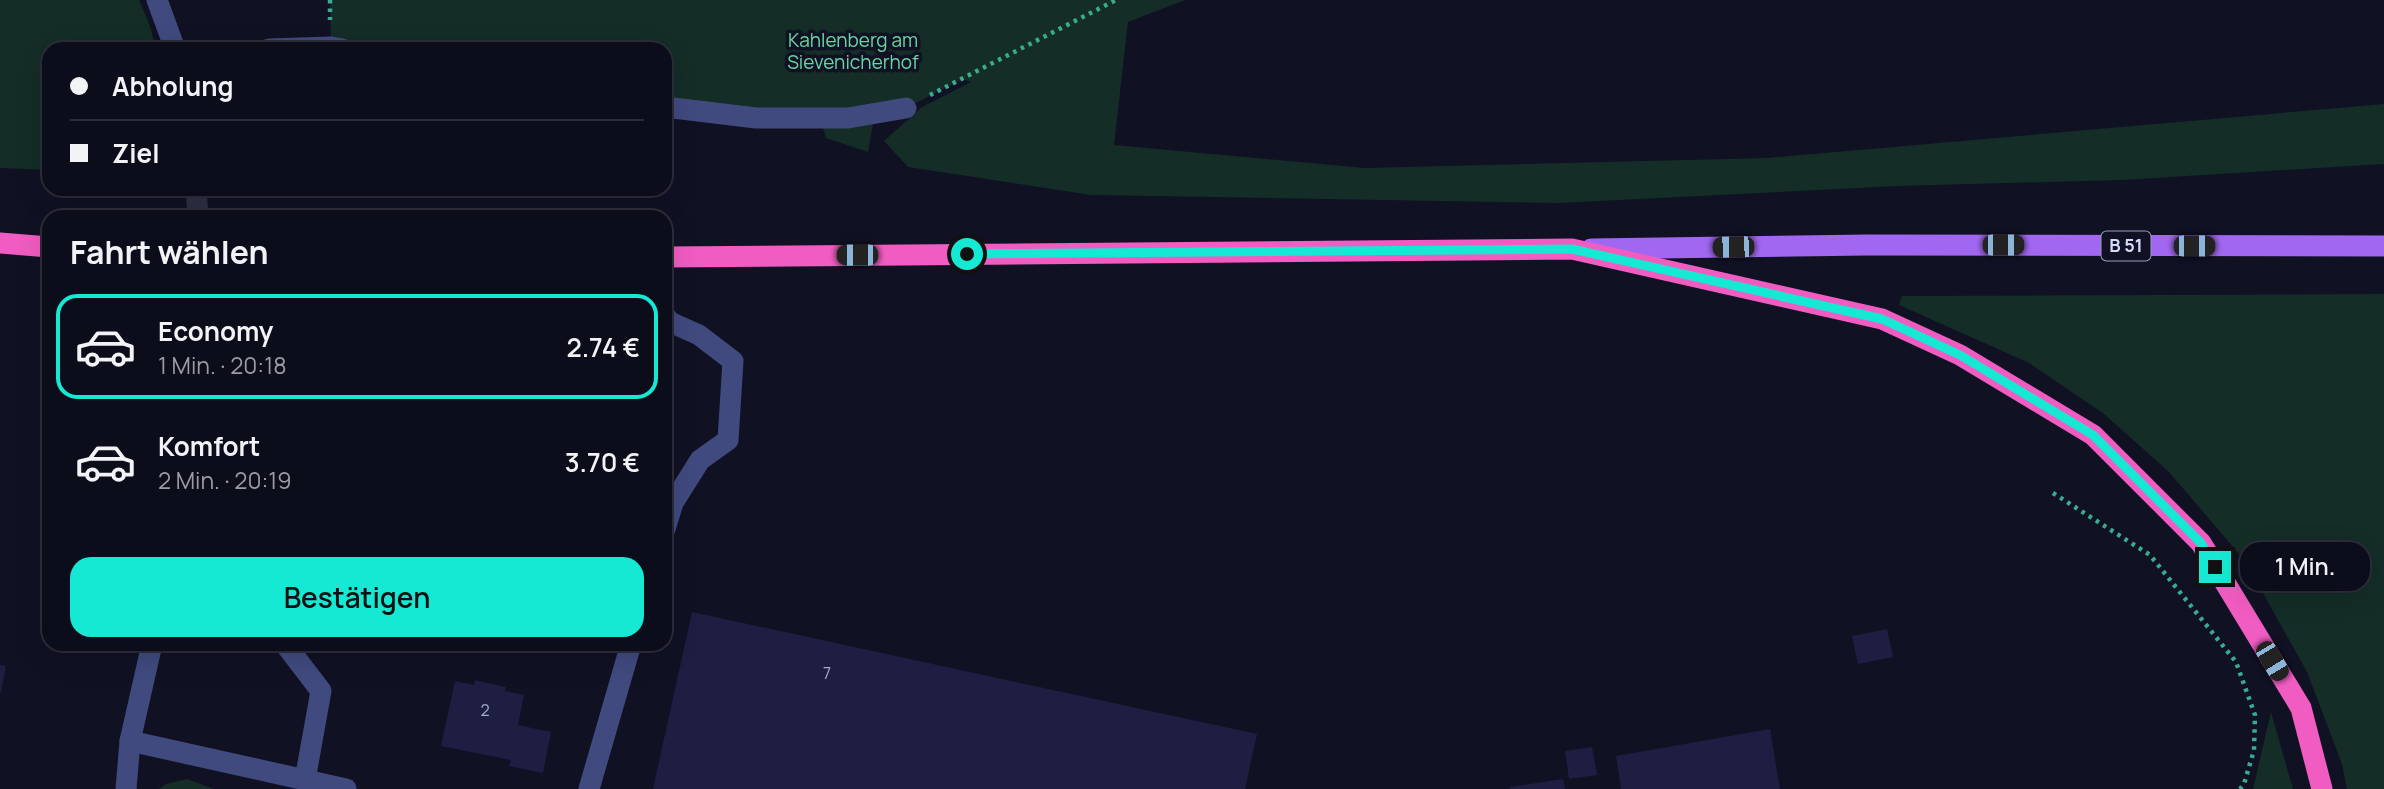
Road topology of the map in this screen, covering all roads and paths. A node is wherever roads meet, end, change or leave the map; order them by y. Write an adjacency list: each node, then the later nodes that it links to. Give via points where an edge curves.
1 (157, 0): 3 (street)
2 (1116, 0): 5 (path)
3 (172, 42)
4 (672, 108): 5 (street, via 756,118 848,118)
5 (906, 108)
6 (0, 243): 7 (highway)
7 (42, 246)
8 (2384, 246): 9 (main road, B 51)
9 (1572, 249): 10 (highway, B 51); 25 (highway, via 1882,319 1960,355 2093,435 2201,543 2301,708)
10 (672, 257)
11 (672, 323): 13 (street, via 699,335 733,361 728,440 700,460)
12 (2053, 493): 24 (path, via 2150,555 2236,662 2255,715 2254,750)
13 (672, 506)
14 (150, 651): 17 (street)
15 (290, 651): 19 (street, via 321,691)
16 (629, 651): 23 (street)
17 (130, 741): 18 (street); 20 (street)
18 (258, 769): 19 (street); 21 (street)
19 (305, 780): 22 (street)
20 (126, 789)
21 (273, 789)
22 (346, 789)
23 (589, 789)
24 (2240, 789)
25 (2322, 789)

